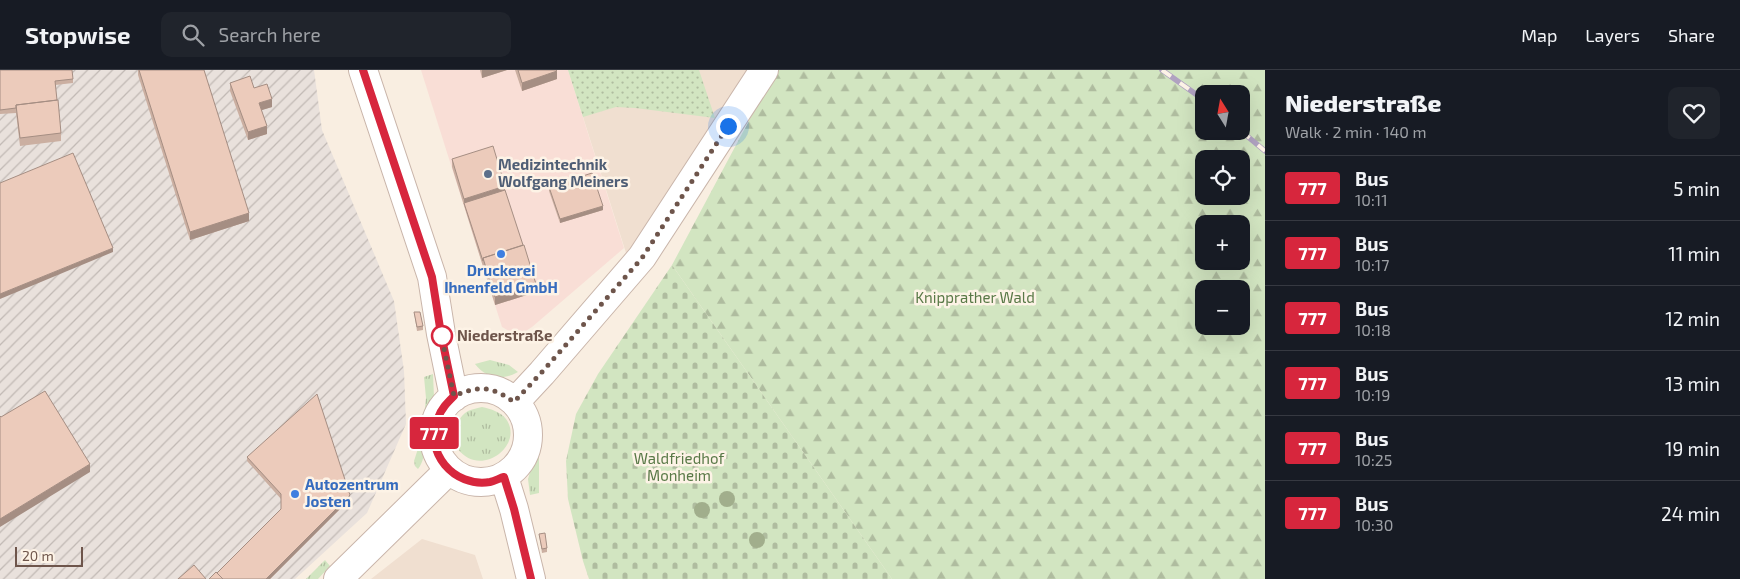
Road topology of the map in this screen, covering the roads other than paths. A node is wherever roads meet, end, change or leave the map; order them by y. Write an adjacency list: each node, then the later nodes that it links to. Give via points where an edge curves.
1 (363, 70): 3 (street, via 432,277)
2 (764, 70): 4 (street, via 642,258)
3 (454, 396): 4 (street, via 485,388 501,392); 5 (street, via 440,412 434,432 440,459)
4 (514, 402): 6 (street, via 528,427 528,442 516,468)
5 (449, 470): 6 (street, via 476,482 491,482); 7 (street)
6 (504, 477): 8 (street)
7 (338, 579)
8 (530, 579)

